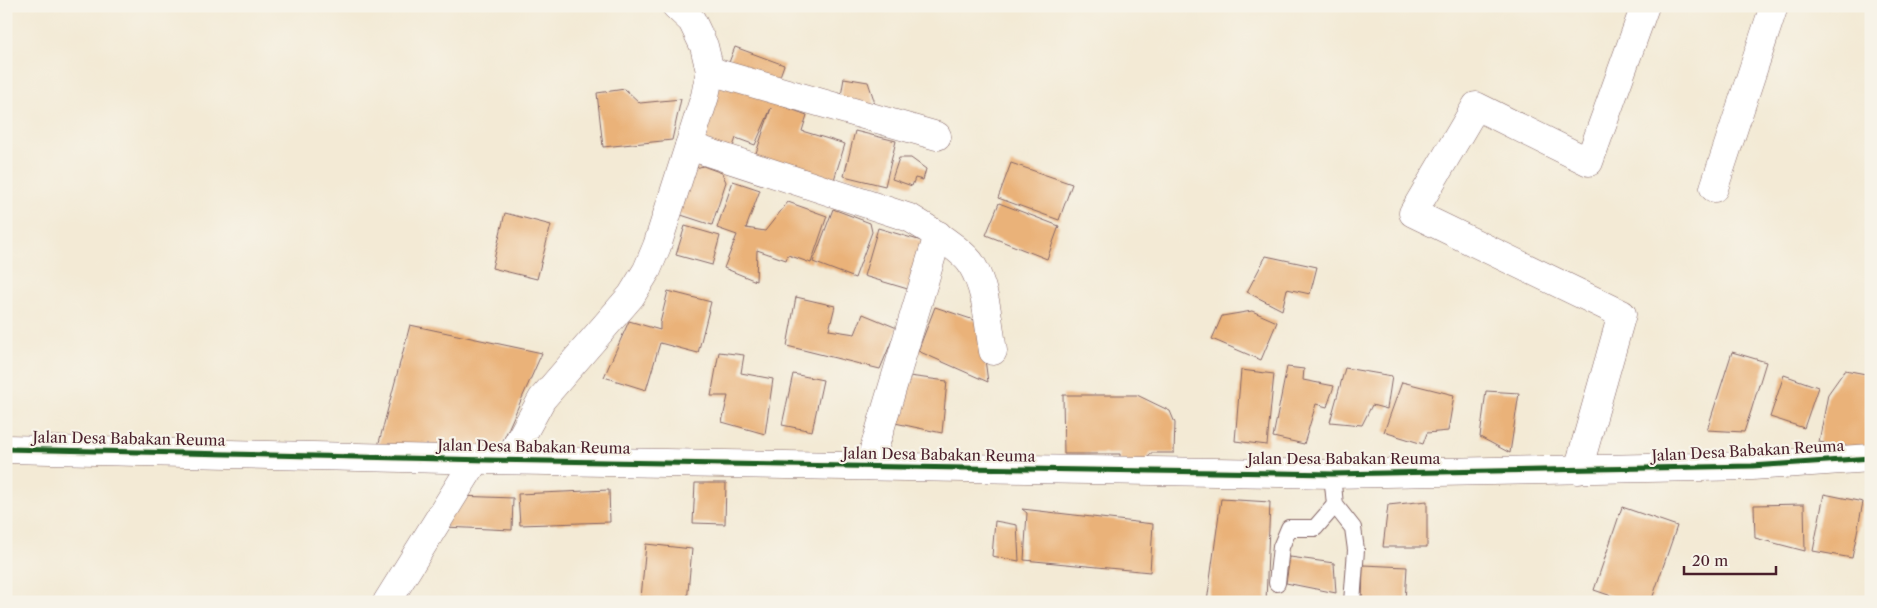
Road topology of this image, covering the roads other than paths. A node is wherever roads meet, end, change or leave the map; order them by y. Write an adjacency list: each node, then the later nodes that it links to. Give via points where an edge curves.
1 (676, 6): 4 (street, via 692,21 704,46)
2 (1645, 6): 15 (street, via 1589,162 1476,106 1413,213 1622,314)
3 (1774, 6): 7 (street)
4 (710, 71): 5 (street); 6 (street)
5 (937, 136)
6 (689, 146): 8 (street, via 910,218); 13 (street, via 646,270 631,296 542,399)
7 (1714, 188)
8 (938, 235): 9 (street, via 972,263 984,292); 14 (street)
9 (993, 351)
10 (6, 449): 12 (street, Jalan Desa Babakan Reuma)
11 (1871, 458): 15 (street, Jalan Desa Babakan Reuma, via 1752,466)
12 (476, 459): 13 (street, Jalan Desa Babakan Reuma); 19 (street)
13 (509, 460): 14 (street, Jalan Desa Babakan Reuma)
14 (869, 466): 16 (street, Jalan Desa Babakan Reuma)
15 (1578, 470): 16 (street, Jalan Desa Babakan Reuma)
16 (1332, 474): 17 (lane)
17 (1335, 505): 18 (lane, via 1315,528 1289,528 1281,546); 20 (lane, via 1353,528 1356,550)
18 (1277, 583)
19 (386, 602)
20 (1352, 602)

